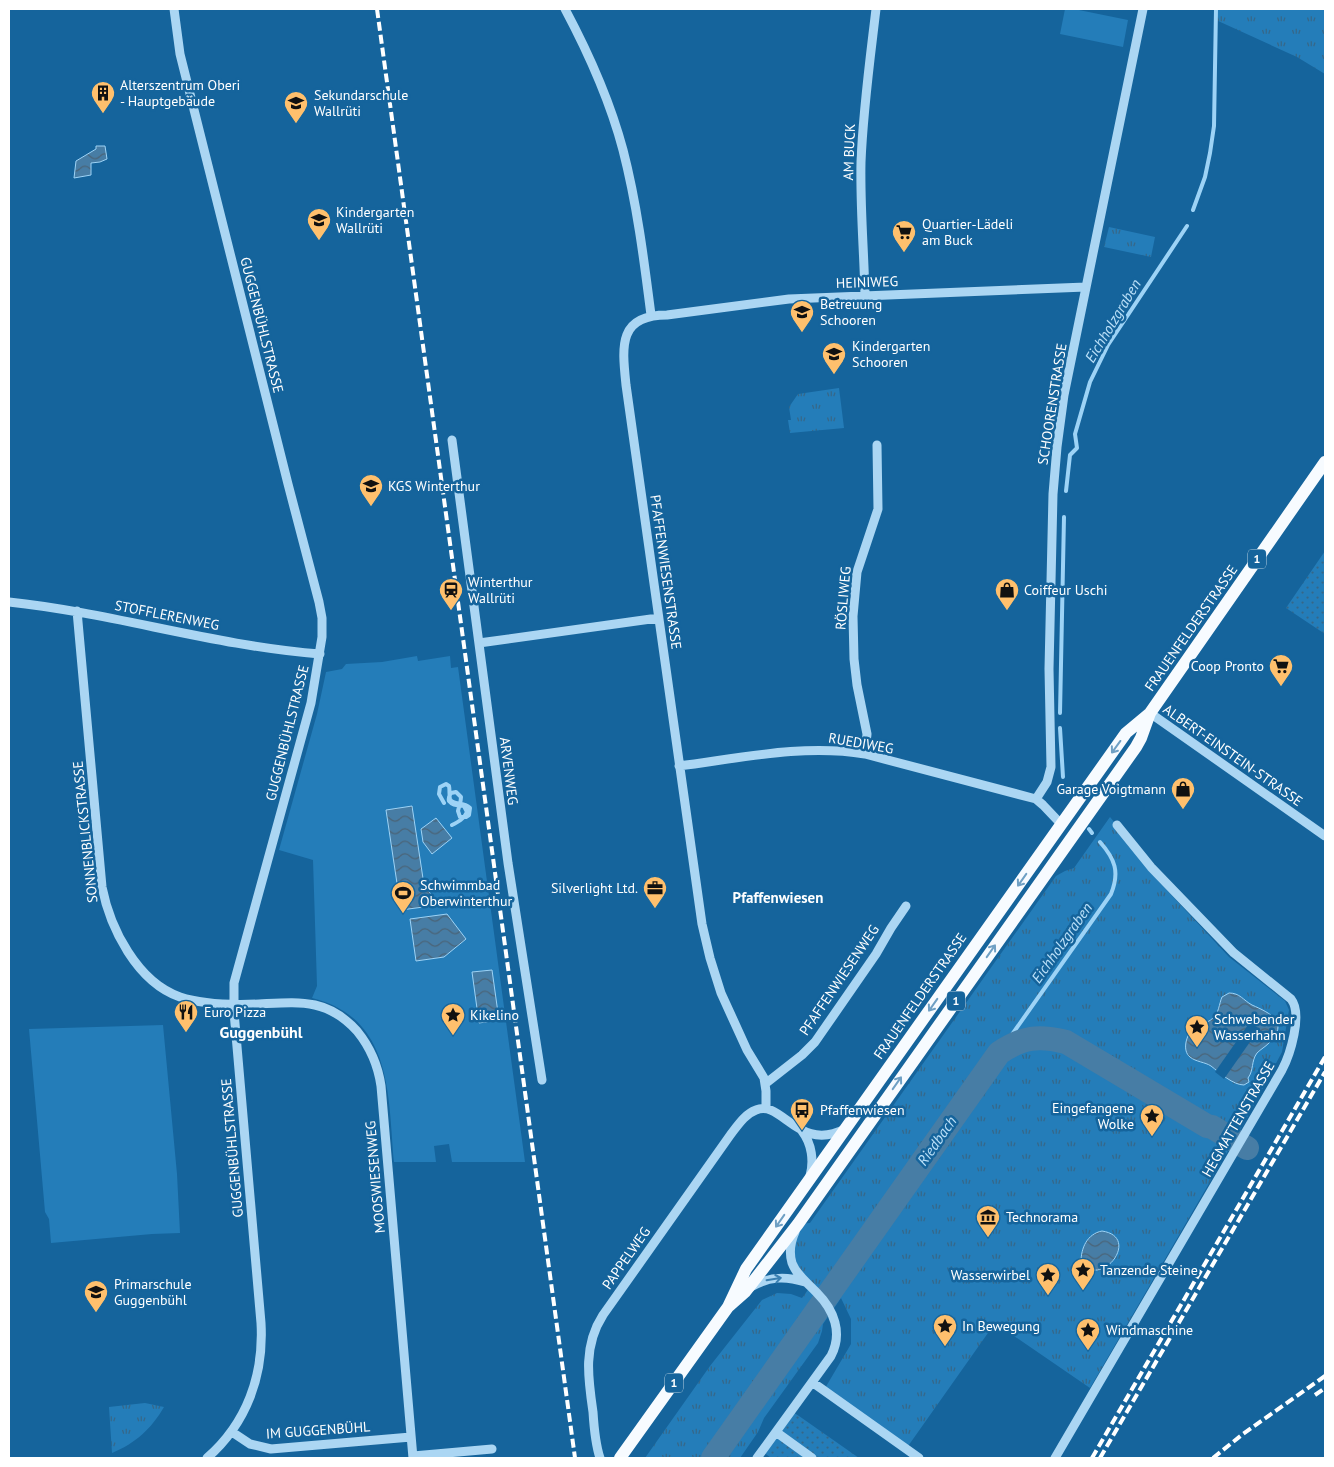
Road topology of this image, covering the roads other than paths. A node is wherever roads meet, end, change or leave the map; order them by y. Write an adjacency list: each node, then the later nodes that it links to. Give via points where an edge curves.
1 (174, 9): 15 (street, GUGGENBÜHLSTRASSE, via 180,54 317,592 322,626)
2 (565, 9): 7 (street, via 599,80 623,149 634,197)
3 (876, 9): 6 (street, AM BUCK, via 862,141)
4 (1143, 9): 5 (street, SCHOORENSTRASSE)
5 (1086, 287): 6 (street, HEINIWEG); 19 (street, SCHOORENSTRASSE, via 1057,446 1050,659 1052,767)
6 (864, 296): 7 (street, HEINIWEG, via 773,301)
7 (651, 315): 13 (street, PFAFFENWIESENSTRASSE, via 629,329 624,364)
8 (452, 440): 14 (street, ARVENWEG)
9 (877, 445): 17 (street, RÖSLIWEG, via 878,509 857,572 853,616 857,686 867,734)
10 (1325, 462): 16 (main road, FRAUENFELDERSTRASSE / 1)
11 (9, 602): 12 (street, STOFFLERENWEG)
12 (76, 611): 15 (street, STOFFLERENWEG, via 250,646); 24 (street, SONNENBLICKSTRASSE, via 102,887 110,918 128,953 164,989 178,997)
13 (658, 618): 14 (street); 18 (street, PFAFFENWIESENSTRASSE)
14 (479, 643): 25 (street, ARVENWEG, via 508,862)
15 (320, 654): 24 (street, GUGGENBÜHLSTRASSE, via 308,717 236,972)
16 (1150, 713): 20 (main road, FRAUENFELDERSTRASSE / 1, one-way to 20, via 1126,733); 22 (street, ALBERT-EINSTEIN-STRASSE); 31 (main road, FRAUENFELDERSTRASSE / 1, one-way to 16, via 1136,747)
17 (865, 754): 18 (street, RUEDIWEG, via 801,750); 19 (street, RUEDIWEG)
18 (679, 766): 26 (street, PFAFFENWIESENSTRASSE, via 699,910 710,958 727,1006)
19 (1036, 799): 20 (street)
20 (1061, 824): 28 (main road, FRAUENFELDERSTRASSE / 1, one-way to 28)
21 (1117, 825): 47 (street, HEGMATTENSTRASSE, via 1151,867 1234,954 1294,1002 1296,1016 1286,1062)
22 (1325, 836)
23 (906, 906): 26 (street, PFAFFENWIESENWEG, via 814,1042)
24 (234, 1004): 36 (street, GUGGENBÜHLSTRASSE, via 262,1345 254,1388); 38 (street, MOOSWIESENWEG, via 290,1002 321,1007 352,1026 375,1061 381,1086)
25 (542, 1080)
26 (765, 1084): 27 (street, PFAFFENWIESENSTRASSE)
27 (766, 1108): 29 (street); 42 (street, PAPPELWEG, via 752,1112 737,1126 596,1326 588,1362)
28 (845, 1129): 29 (street, via 820,1135); 30 (main road, FRAUENFELDERSTRASSE / 1)
29 (802, 1131): 30 (street, via 811,1150 812,1168)
30 (808, 1181): 34 (main road, FRAUENFELDERSTRASSE / 1, one-way to 34, via 746,1269)
31 (798, 1224): 32 (street, via 792,1242 792,1261); 33 (main road, FRAUENFELDERSTRASSE / 1)
32 (805, 1282): 33 (street, one-way to 32, via 774,1278); 35 (street, via 831,1312 836,1325 836,1342 831,1356)
33 (745, 1292): 34 (main road, FRAUENFELDERSTRASSE / 1)
34 (728, 1307): 43 (main road, FRAUENFELDERSTRASSE / 1)
35 (812, 1382): 37 (street); 46 (street)
36 (232, 1432): 38 (street, IM GUGGENBÜHL, via 250,1444 271,1449); 41 (street, GUGGENBÜHLSTRASSE)
37 (776, 1432): 44 (street); 45 (street)
38 (411, 1436): 40 (street, MOOSWIESENWEG)
39 (492, 1449): 40 (street)
40 (413, 1457)
41 (207, 1458)
42 (600, 1458)
43 (620, 1458)
44 (757, 1458)
45 (812, 1458)
46 (919, 1458)
47 (1055, 1458)

